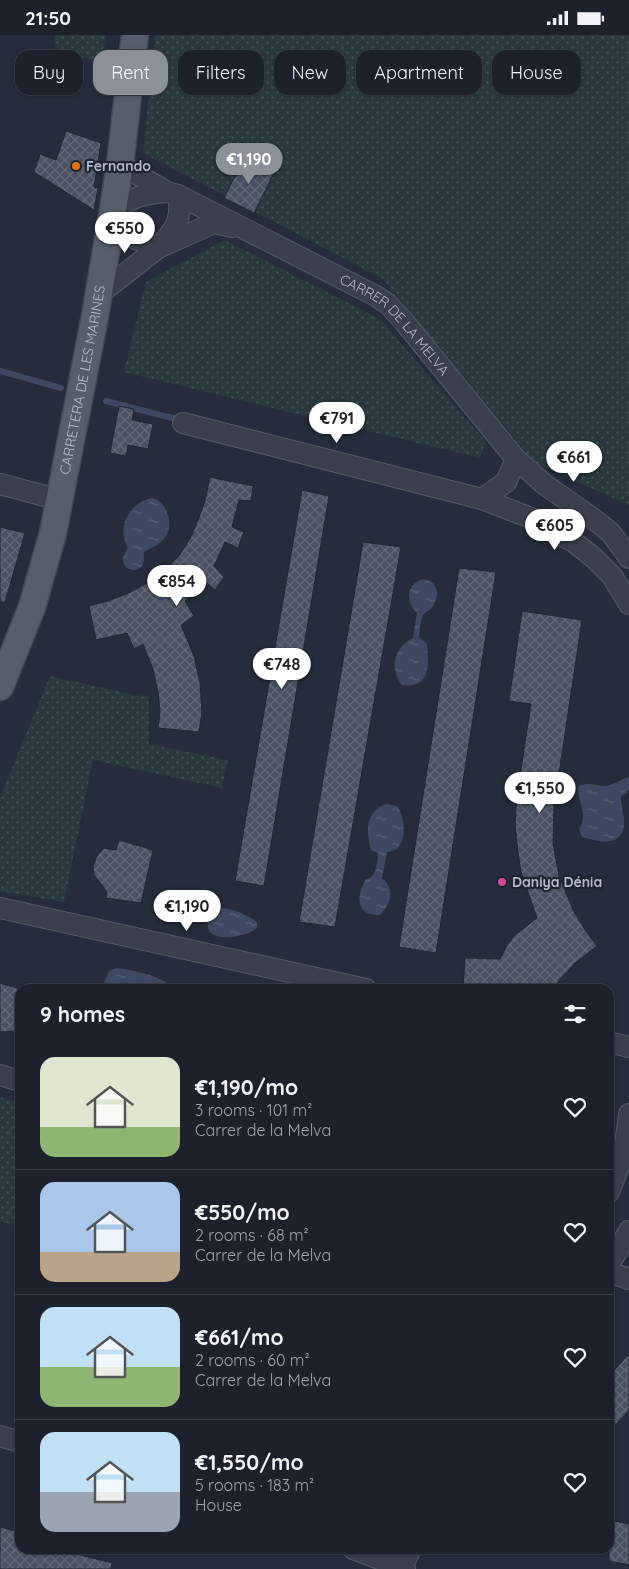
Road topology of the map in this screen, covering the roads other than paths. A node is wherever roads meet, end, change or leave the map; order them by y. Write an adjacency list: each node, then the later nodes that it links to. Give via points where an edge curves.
1 (135, 35): 2 (main road, CARRETERA DE LES MARINES)
2 (120, 164): 3 (street, CARRER DE LA MELVA); 4 (main road, CARRETERA DE LES MARINES)
3 (172, 194): 4 (street, via 142,195 127,201); 5 (street, CARRER DE LA MELVA); 6 (street, CARRER DE LA MELVA, via 178,216 172,232)
4 (111, 217): 6 (street, via 131,237); 7 (main road, CARRETERA DE LES MARINES)
5 (241, 229): 6 (street, CARRER DE LA MELVA, via 214,223); 9 (street, CARRER DE LA MELVA, via 388,304)
6 (158, 248): 7 (street, CARRER DE LA MELVA)
7 (98, 295): 12 (main road, CARRETERA DE LES MARINES)
8 (183, 423): 11 (street)
9 (516, 459): 11 (street, via 506,482); 13 (street, CARRER DE LA MELVA, via 544,484 611,533)
10 (0, 484): 12 (street)
11 (482, 499): 14 (street, via 531,518 575,543 612,576)
12 (60, 500): 15 (main road, CARRETERA DE LES MARINES, via 32,607)
13 (629, 558)
14 (629, 604)
15 (0, 687)
16 (0, 909): 17 (street)
17 (343, 984)
18 (614, 1043): 19 (street)
19 (629, 1047)
20 (0, 1075): 21 (street)
21 (15, 1080)
22 (629, 1114): 23 (street, via 621,1163)
23 (614, 1180)
24 (629, 1231): 25 (street)
25 (614, 1256)
26 (614, 1274): 27 (street)
27 (629, 1279)
28 (0, 1435): 29 (street)
29 (15, 1440)
30 (366, 1554): 32 (street)
31 (409, 1554): 32 (street)
32 (403, 1569)

